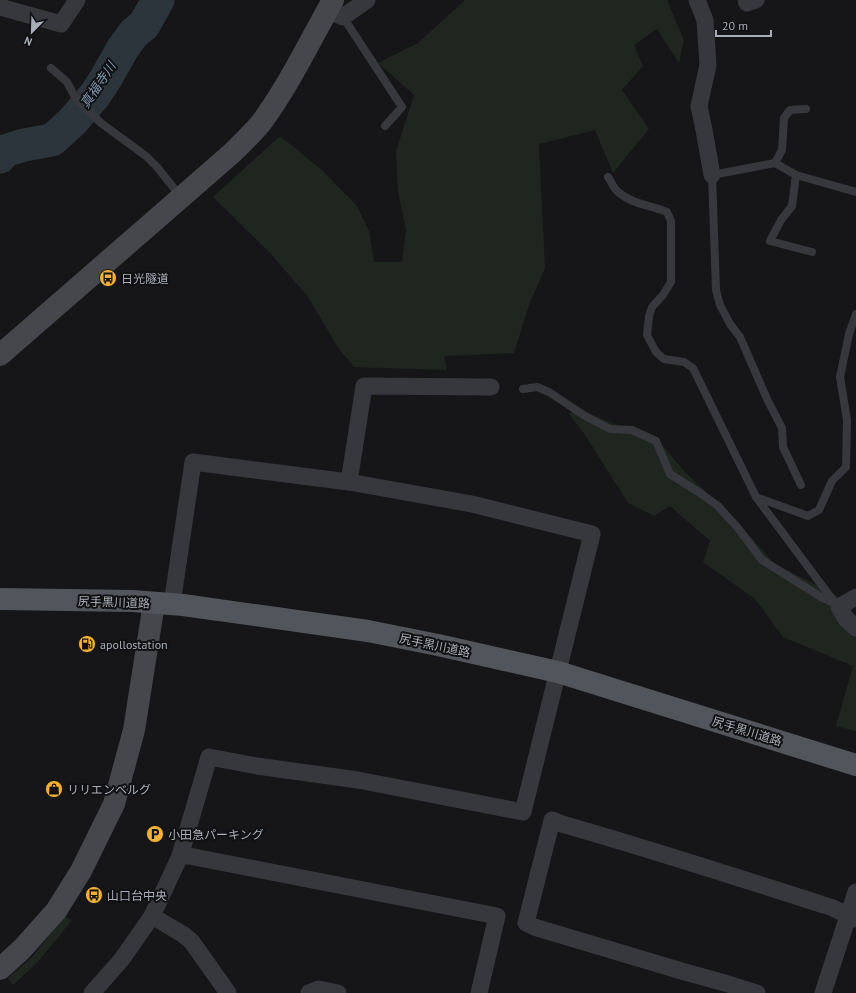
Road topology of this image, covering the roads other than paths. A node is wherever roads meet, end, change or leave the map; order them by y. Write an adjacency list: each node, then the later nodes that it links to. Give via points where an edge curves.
1 (77, 0): 6 (street, via 61,24)
2 (367, 0): 7 (street)
3 (697, 0): 12 (street, via 704,20 708,64 699,106)
4 (746, 0): 5 (street, via 747,3)
5 (756, 0)
6 (0, 6)
7 (334, 9): 10 (lane, via 402,107); 16 (street, via 253,133)
8 (51, 68): 16 (lane, via 67,82 76,99 102,123 146,156)
9 (806, 109): 11 (lane, via 790,110 784,118 782,150)
10 (385, 126)
11 (775, 163): 12 (lane); 13 (lane)
12 (712, 175): 23 (lane, via 716,290 720,305 740,337 782,428 783,447)
13 (796, 175): 15 (lane); 17 (lane, via 792,206 770,241)
14 (608, 177): 24 (lane, via 616,190 632,201 666,212 671,221 671,278 669,286 652,307 647,335 656,352 664,359 684,362 693,368)
15 (856, 192)
16 (182, 197): 19 (street)
17 (812, 252)
18 (856, 314): 24 (lane, via 840,377 847,420 846,467 832,481 819,510 808,516)
19 (0, 355)
20 (491, 387): 22 (street, via 364,386)
21 (523, 389): 28 (lane, via 537,387 610,429 632,430 656,441 670,474 718,506 737,526 762,560)
22 (349, 482): 27 (street, via 193,462); 30 (street, via 472,504 592,534)
23 (801, 485)
24 (756, 497): 28 (lane)
25 (856, 597): 28 (street)
26 (0, 598): 27 (main road, 尻手黒川道路)
27 (163, 604): 30 (main road, 尻手黒川道路, via 368,631); 36 (street, via 114,804 82,871 56,911)
28 (837, 605): 29 (street)
29 (856, 628)
30 (558, 672): 31 (main road, 尻手黒川道路); 32 (street, via 523,812 358,780 209,757)
31 (856, 765)
32 (180, 856): 34 (street); 41 (street, via 496,916)
33 (856, 892): 35 (street)
34 (152, 916): 37 (street, via 122,959); 38 (street, via 192,942)
35 (852, 917): 42 (street, via 776,889 552,820 526,923); 43 (street)
36 (0, 969)
37 (92, 993)
38 (228, 993)
39 (309, 993): 40 (street, via 319,989)
40 (338, 993)
41 (479, 993)
42 (757, 993)
43 (823, 993)

